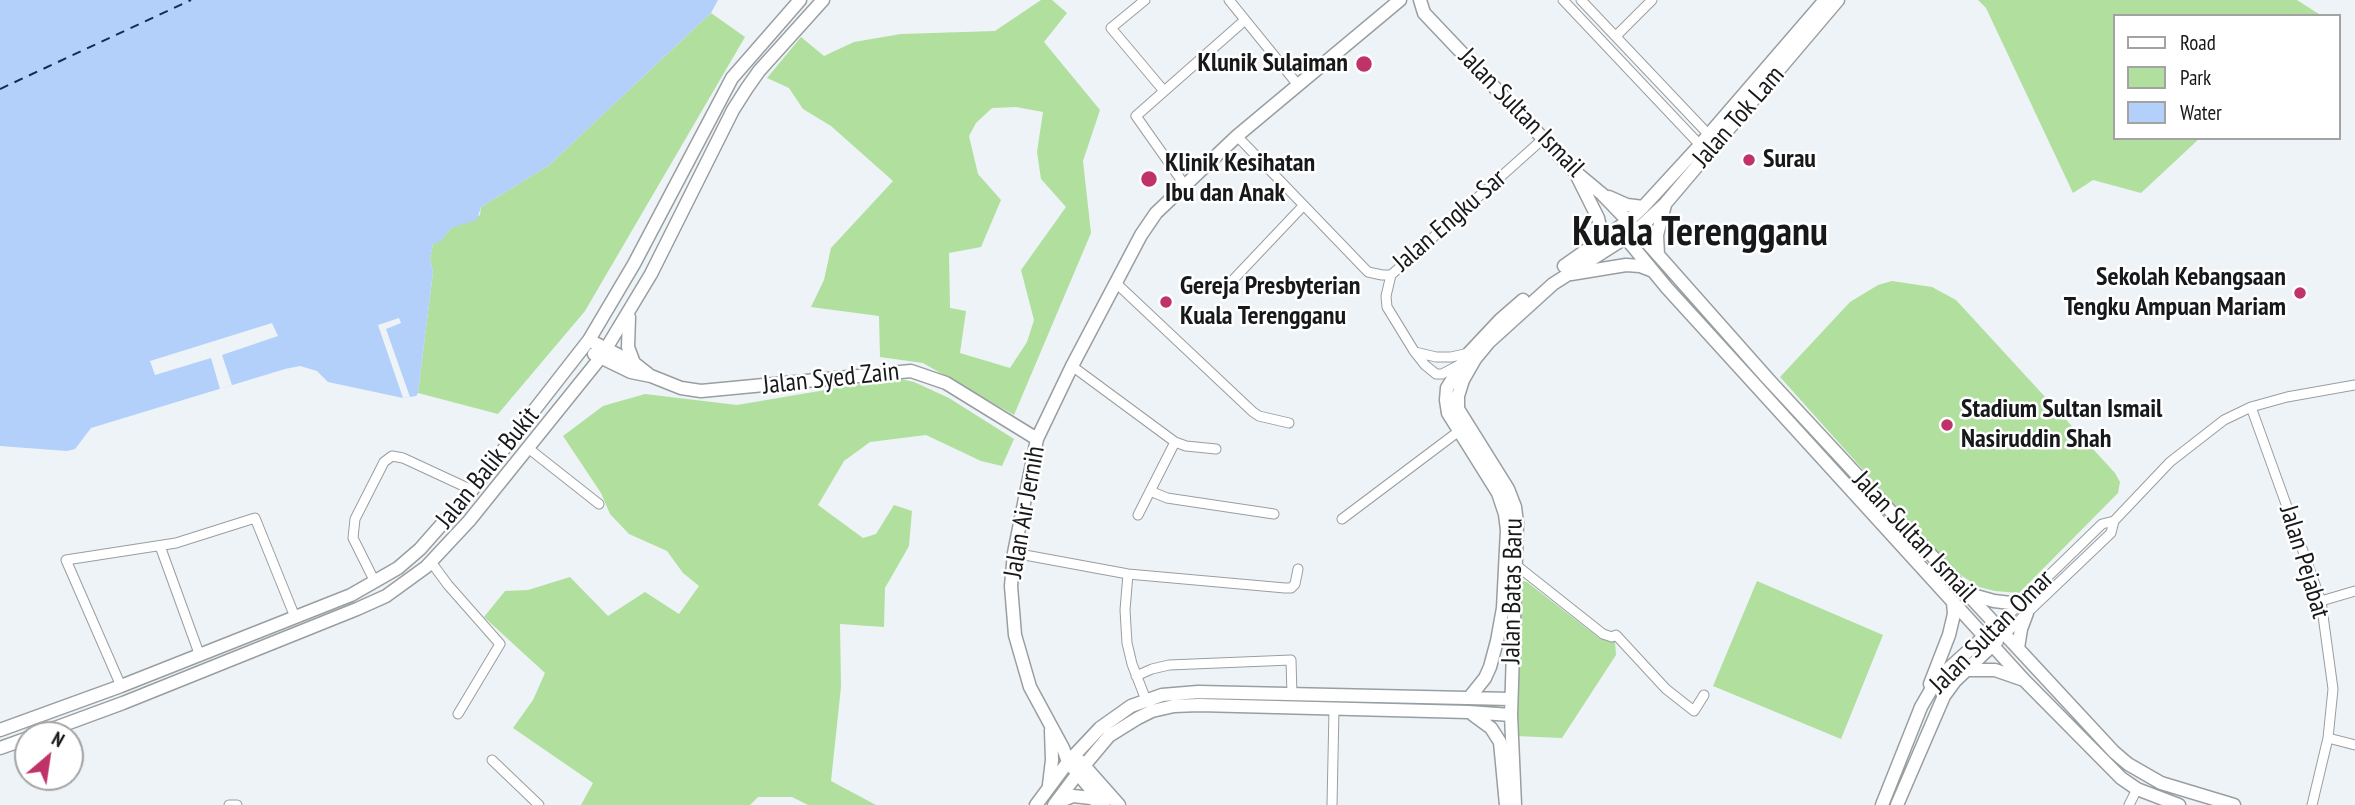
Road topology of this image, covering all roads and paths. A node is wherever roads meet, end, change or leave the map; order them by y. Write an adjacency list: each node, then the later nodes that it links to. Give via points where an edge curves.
1 (800, 0): 37 (main road, Jalan Balik Bukit, via 720,98 634,264)
2 (823, 0): 36 (main road, Jalan Balik Bukit, via 747,88)
3 (1145, 0): 17 (street, via 1111,28)
4 (1229, 0): 14 (street)
5 (1400, 0): 16 (main road, Jalan Air Jernih)
6 (1406, 0): 12 (main road, Jalan Sultan Ismail)
7 (1563, 0): 20 (street)
8 (1581, 0): 15 (street)
9 (1652, 0): 15 (street)
10 (1825, 0): 13 (main road, Jalan Tok Lam)
11 (1838, 0): 24 (main road, Jalan Tok Lam)
12 (1422, 6): 19 (main road, Jalan Sultan Ismail)
13 (1815, 6): 20 (main road, Jalan Tok Lam)
14 (1245, 20): 16 (street); 17 (street)
15 (1616, 36): 20 (street)
16 (1298, 85): 18 (main road, Jalan Air Jernih)
17 (1164, 91): 22 (street, via 1136,116)
18 (1237, 136): 22 (main road, Jalan Air Jernih); 25 (street, Jalan Engku Sar)
19 (1544, 138): 21 (main road, Jalan Sultan Ismail); 32 (street, Jalan Engku Sar)
20 (1705, 140): 26 (main road, Jalan Tok Lam)
21 (1572, 169): 23 (main road, Jalan Sultan Ismail); 28 (main road, via 1598,218)
22 (1184, 184): 35 (main road, Jalan Air Jernih, via 1148,223)
23 (1602, 194): 26 (main road); 27 (main road, Jalan Sultan Ismail)
24 (1665, 204): 27 (main road, Jalan Tok Lam); 30 (main road, via 1657,235)
25 (1303, 206): 32 (street, Jalan Engku Sar, via 1368,272); 34 (street)
26 (1643, 207): 27 (main road, Jalan Tok Lam)
27 (1630, 230): 28 (main road, Jalan Batas Baru); 29 (main road, Jalan Batas Baru); 30 (main road, Jalan Sultan Ismail); 31 (main road, Jalan Sultan Ismail)
28 (1601, 240): 29 (main road); 40 (main road, Jalan Batas Baru, via 1510,311)
29 (1597, 254): 33 (main road, Jalan Batas Baru)
30 (1658, 256): 70 (main road, Jalan Sultan Ismail)
31 (1653, 271): 33 (main road, via 1626,265); 72 (main road, Jalan Sultan Ismail)
32 (1391, 275): 38 (street, via 1387,307)
33 (1566, 275): 63 (main road, Jalan Batas Baru, via 1489,342 1475,359 1458,396 1458,409 1515,507)
34 (1231, 282)
35 (1116, 283): 43 (main road, Jalan Air Jernih); 47 (street, via 1253,412)
36 (629, 313): 39 (main road, Jalan Balik Bukit); 41 (main road, via 628,347)
37 (586, 344): 39 (main road); 53 (main road, Jalan Balik Bukit)
38 (1414, 351): 40 (street, via 1436,358); 42 (street, via 1436,374)
39 (604, 353): 41 (main road); 44 (main road, via 631,372); 51 (main road, Jalan Balik Bukit)
40 (1469, 353): 42 (main road, Jalan Batas Baru)
41 (634, 363): 44 (main road)
42 (1460, 364): 48 (main road, Jalan Batas Baru, via 1446,400)
43 (1072, 366): 49 (main road, Jalan Air Jernih); 50 (street)
44 (651, 376): 49 (main road, Jalan Syed Zain, via 701,391 911,371 946,383)
45 (2355, 385): 46 (street, Jalan Sultan Omar)
46 (2251, 407): 59 (street, Jalan Sultan Omar, via 2224,420 2180,453); 71 (street, Jalan Pejabat)
47 (1289, 423)
48 (1459, 431): 58 (street); 85 (main road, Jalan Batas Baru, via 1498,493 1507,530 1497,641 1485,678)
49 (1037, 439): 61 (main road, Jalan Air Jernih)
50 (1175, 442): 52 (street); 54 (street)
51 (528, 448): 55 (street); 62 (main road, Jalan Balik Bukit)
52 (1216, 449)
53 (472, 490): 68 (main road, Jalan Balik Bukit, via 420,549); 68 (street, via 403,458 384,461 355,519 353,538)
54 (1150, 491): 56 (street, via 1167,498); 57 (street)
55 (599, 504)
56 (1274, 514)
57 (1138, 515)
58 (1342, 519)
59 (2114, 521): 64 (street, Jalan Sultan Omar, via 2102,524); 67 (street, Jalan Sultan Omar, via 2110,533)
60 (160, 545): 74 (street, via 255,518); 78 (street); 82 (street, via 66,560)
61 (1014, 553): 66 (street); 94 (main road, Jalan Air Jernih, via 1015,635 1030,687)
62 (431, 562): 91 (street, via 500,644); 93 (main road, Jalan Balik Bukit, via 386,596 357,609)
63 (1516, 565): 84 (street, via 1603,634 1616,635 1667,690 1694,711); 86 (main road, Jalan Batas Baru)
64 (2059, 566): 67 (street); 73 (street, Jalan Sultan Omar)
65 (1298, 569): 66 (street, via 1291,588)
66 (1128, 574): 80 (street, via 1127,643)
67 (2067, 574): 73 (street, Jalan Sultan Omar)
68 (375, 582): 74 (main road, Jalan Balik Bukit)
69 (2355, 591): 71 (street)
70 (1965, 592): 73 (main road); 75 (main road, Jalan Sultan Ismail)
71 (2321, 601): 96 (street, Jalan Pejabat, via 2333,689)
72 (1953, 602): 76 (main road, Jalan Sultan Ismail); 88 (main road, via 1949,635)
73 (2023, 608): 75 (street, Jalan Sultan Omar); 77 (main road)
74 (295, 617): 78 (main road, Jalan Balik Bukit)
75 (2001, 630): 76 (main road); 77 (main road, Jalan Sultan Ismail)
76 (1989, 641): 79 (main road); 81 (main road, Jalan Sultan Ismail); 88 (main road, Jalan Sultan Omar, via 1947,671)
77 (2018, 648): 117 (main road, Jalan Sultan Ismail, via 2128,764 2161,783)
78 (200, 656): 82 (main road, Jalan Balik Bukit)
79 (1968, 670): 81 (main road, via 1995,670); 114 (main road, via 1939,705)
80 (1136, 676): 83 (street, via 1169,666 1292,660); 87 (street)
81 (2025, 681): 104 (main road, Jalan Sultan Ismail)
82 (121, 686): 95 (main road, Jalan Balik Bukit)
83 (1292, 695): 85 (main road); 87 (main road, via 1198,692)
84 (1704, 695)
85 (1469, 698): 86 (main road)
86 (1511, 699): 92 (main road, Jalan Batas Baru)
87 (1146, 700): 99 (main road, via 1117,715)
88 (1921, 707): 113 (main road, Jalan Sultan Omar)
89 (1334, 709): 90 (main road); 98 (main road, via 1174,706 1125,725); 110 (street)
90 (1468, 712): 92 (main road); 111 (main road, via 1491,728 1500,742)
91 (458, 713)
92 (1511, 715): 112 (main road, Jalan Batas Baru)
93 (73, 721)
94 (1051, 727): 99 (main road, Jalan Air Jernih); 103 (main road)
95 (0, 730)
96 (2328, 738): 97 (street); 118 (street, Jalan Pejabat)
97 (2355, 745)
98 (1098, 748): 101 (main road); 102 (main road)
99 (1068, 755): 101 (main road, Jalan Air Jernih); 103 (main road)
100 (492, 760): 107 (street)
101 (1081, 769): 102 (main road); 105 (main road); 106 (main road)
102 (1098, 779): 109 (main road)
103 (1048, 789): 108 (main road)
104 (2137, 789): 115 (street); 116 (main road, Jalan Sultan Ismail)
105 (1055, 804): 106 (main road, via 1073,796)
106 (1104, 804)
107 (539, 805)
108 (1036, 805)
109 (1119, 805)
110 (1332, 805)
111 (1506, 805)
112 (1516, 805)
113 (1882, 805)
114 (1897, 805)
115 (2129, 805)
116 (2179, 805)
117 (2234, 805)
118 (2312, 805)

